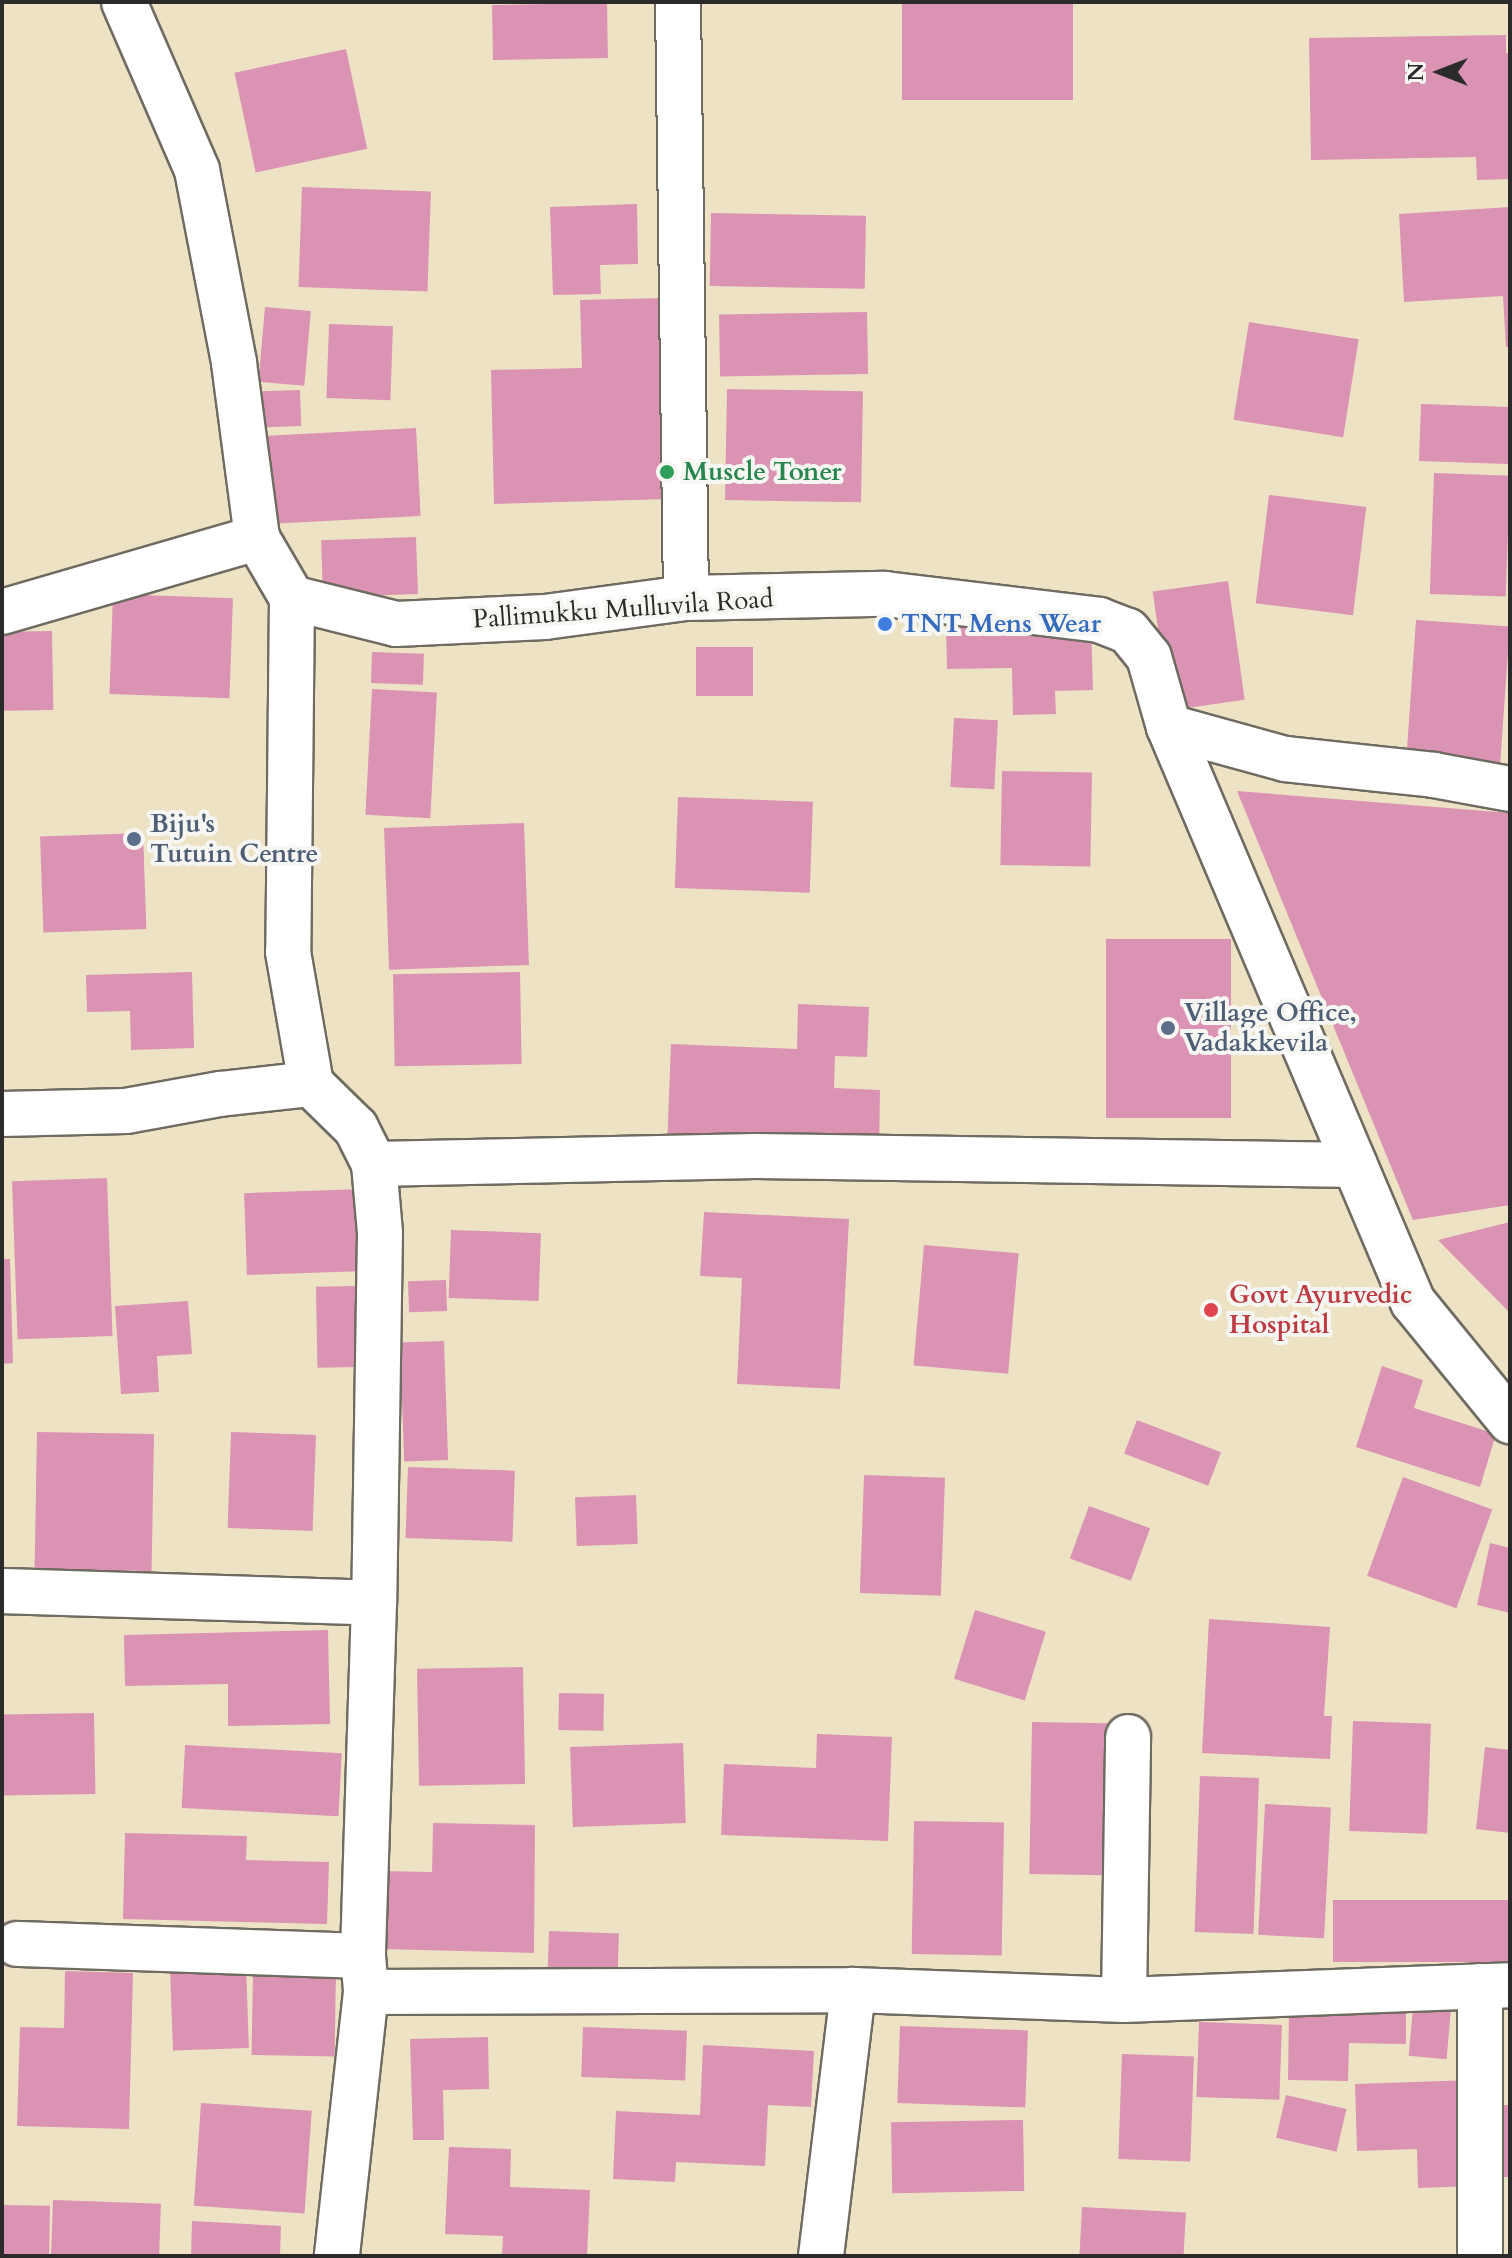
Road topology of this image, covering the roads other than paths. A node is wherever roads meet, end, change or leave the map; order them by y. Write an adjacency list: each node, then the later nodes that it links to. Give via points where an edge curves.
1 (124, 2): 3 (street, via 197,170 234,363)
2 (678, 2): 5 (street)
3 (257, 538): 4 (street); 6 (street)
4 (292, 598): 5 (street, Pallimukku Mulluvila Road, via 396,624 545,617); 9 (street, via 288,952)
5 (686, 598): 7 (street, Pallimukku Mulluvila Road, via 885,594 1099,620 1128,631 1149,657)
6 (2, 612)
7 (1169, 727): 8 (street, via 1285,759); 12 (street, Pallimukku Mulluvila Road)
8 (1510, 789)
9 (311, 1084): 10 (street, via 126,1111); 11 (street, via 356,1128)
10 (2, 1114)
11 (374, 1164): 12 (street, via 756,1156); 15 (street, via 380,1233)
12 (1355, 1165): 13 (street, Pallimukku Mulluvila Road, via 1413,1302)
13 (1510, 1421)
14 (2, 1591): 15 (street)
15 (374, 1603): 18 (street)
16 (1128, 1737): 21 (street)
17 (17, 1944): 18 (street)
18 (364, 1974): 20 (street); 22 (street)
19 (1495, 1986): 21 (street); 24 (street)
20 (853, 1990): 21 (street); 23 (street)
21 (1124, 2000)
22 (337, 2256)
23 (821, 2256)
24 (1480, 2256)

